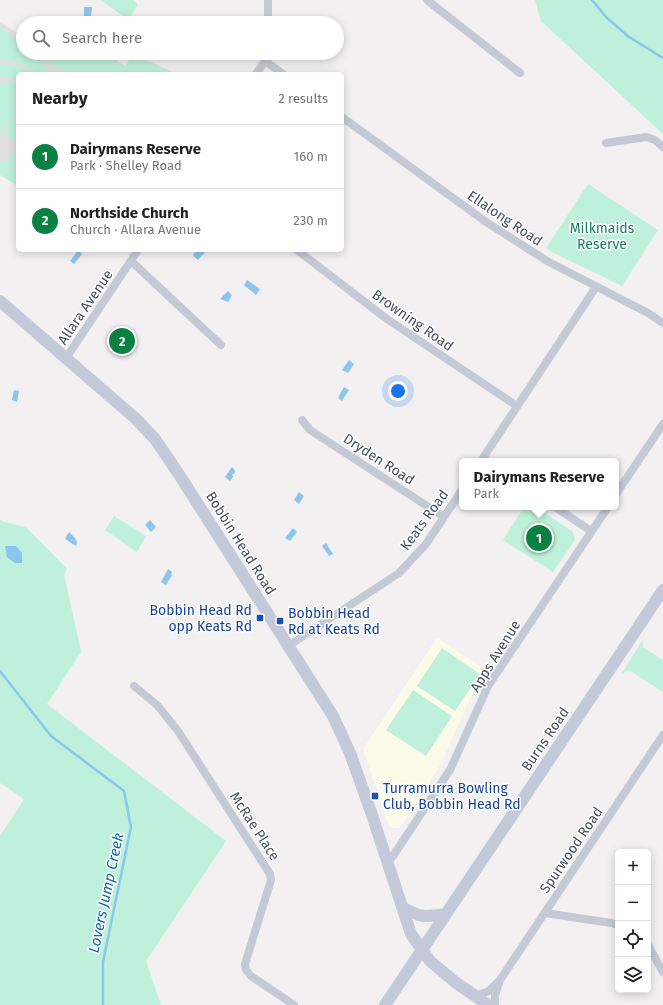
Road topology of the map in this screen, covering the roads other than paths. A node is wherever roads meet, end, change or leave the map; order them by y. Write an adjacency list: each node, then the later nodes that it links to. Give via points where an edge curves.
1 (268, 0): 3 (street)
2 (428, 0): 8 (street)
3 (268, 16)
4 (264, 60): 6 (street)
5 (269, 60): 7 (street)
6 (257, 72)
7 (281, 72)
8 (520, 73)
9 (344, 118): 15 (street, Ellalong Road, via 486,222 547,261)
10 (606, 143): 11 (street, via 646,137)
11 (663, 147)
12 (137, 252): 14 (street, Allara Avenue)
13 (300, 252): 20 (street, Browning Road, via 387,320)
14 (131, 261): 18 (street); 19 (street, Allara Avenue)
15 (596, 287): 17 (street, Ellalong Road); 20 (street)
16 (0, 301): 19 (main road, Bobbin Head Road)
17 (663, 323)
18 (221, 345)
19 (66, 358): 31 (main road, Bobbin Head Road, via 135,418 155,439)
20 (517, 406): 23 (street)
21 (302, 420): 28 (street, Dryden Road, via 310,430)
22 (663, 424): 24 (street)
23 (484, 458)
24 (619, 490)
25 (459, 494): 28 (street, Keats Road)
26 (560, 510): 29 (street)
27 (606, 510): 29 (street, Apps Avenue)
28 (444, 517): 31 (street, Keats Road, via 426,544 399,573)
29 (591, 531): 34 (street, Apps Avenue, via 488,686 450,770)
30 (663, 590): 37 (main road, Burns Road)
31 (288, 646): 34 (main road, Bobbin Head Road, via 342,734)
32 (134, 686): 46 (street, McRae Place, via 157,705 178,731 270,874 271,880 245,964 246,970)
33 (663, 735): 36 (street, Spurwood Road)
34 (387, 863): 35 (main road, Bobbin Head Road)
35 (402, 907): 37 (main road, via 422,916); 39 (main road, Bobbin Head Road, via 411,934)
36 (545, 913): 38 (street); 44 (street, Spurwood Road)
37 (446, 914): 39 (main road, Burns Road)
38 (615, 924)
39 (422, 950): 45 (main road, Bobbin Head Road, via 436,967); 47 (main road, Burns Road)
40 (651, 950): 42 (street)
41 (663, 956): 42 (street)
42 (658, 964): 43 (street)
43 (663, 972)
44 (500, 980): 45 (street, Spurwood Road, via 489,991); 49 (street, Spurwood Road)
45 (475, 996): 48 (main road, Bobbin Head Road)
46 (294, 1005)
47 (385, 1005)
48 (488, 1005)
49 (495, 1005)

